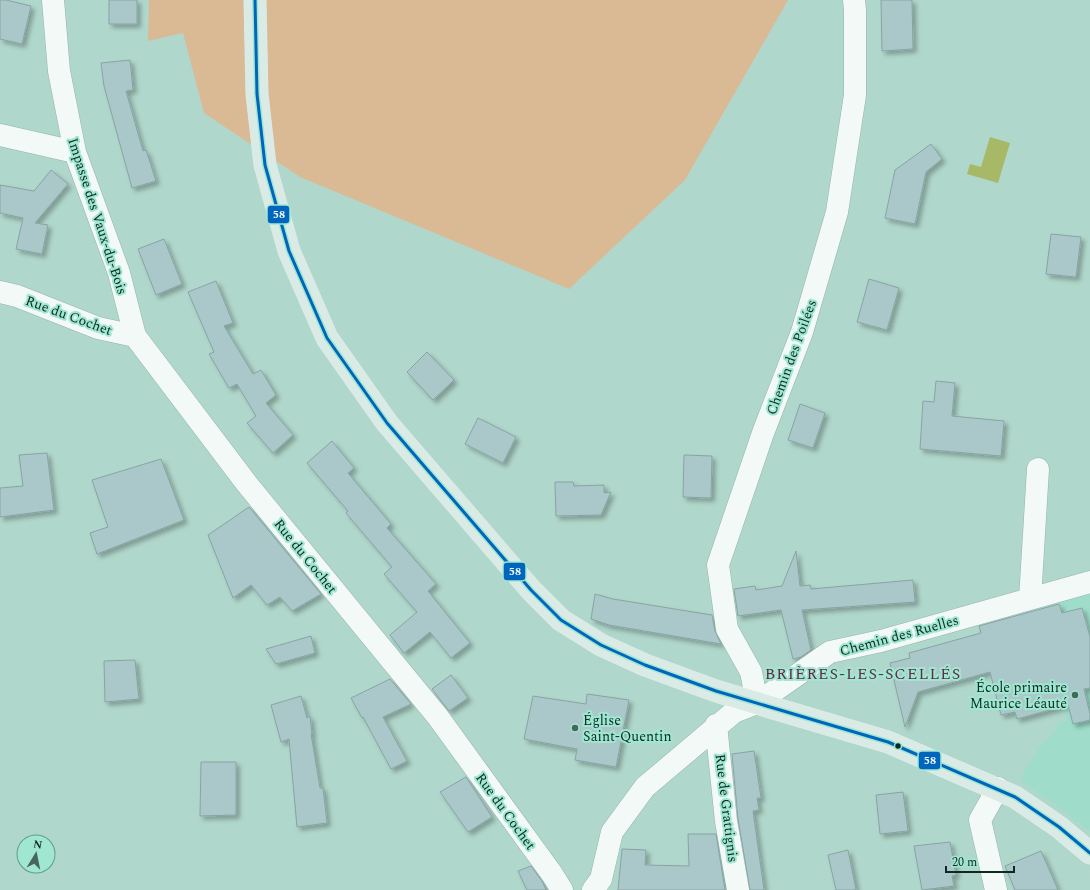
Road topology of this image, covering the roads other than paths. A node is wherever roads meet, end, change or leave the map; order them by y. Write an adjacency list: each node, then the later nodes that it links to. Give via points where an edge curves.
1 (53, 0): 5 (street, Impasse des Vaux-du-Bois, via 59,71)
2 (255, 0): 11 (main road, via 257,94 265,164 289,251 327,338 387,423 531,590 561,620 601,645 645,665)
3 (854, 0): 11 (street, Chemin des Poilées, via 855,95 837,212 802,332 765,427 718,565 727,629 752,672)
4 (0, 135): 5 (street)
5 (75, 152): 7 (street, Impasse des Vaux-du-Bois, via 119,273)
6 (0, 292): 7 (street, Rue du Cochet, via 17,296 98,328)
7 (135, 336): 15 (street, Rue du Cochet, via 246,484 438,717)
8 (1038, 469): 10 (street)
9 (1090, 582): 10 (street, Chemin des Ruelles)
10 (1030, 599): 11 (street, Chemin des Ruelles, via 881,641 830,652)
11 (757, 703): 12 (street, Chemin des Ruelles, via 734,712); 13 (main road, via 888,742)
12 (716, 725): 16 (street, Chemin des Ruelles, via 645,787 612,832 601,879); 17 (street, Rue de Grattignis, via 726,821)
13 (998, 788): 14 (main road, via 1015,796 1059,827); 18 (street, via 980,820)
14 (1090, 853)
15 (562, 890)
16 (593, 890)
17 (738, 890)
18 (996, 890)

